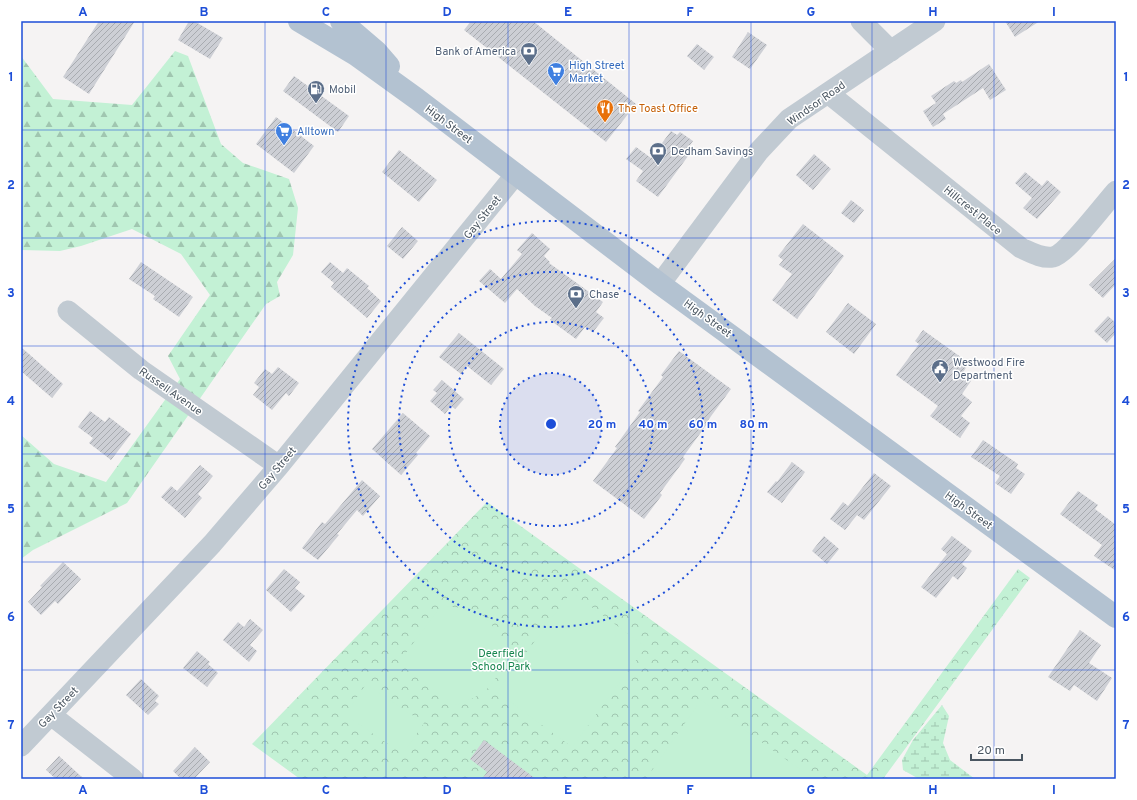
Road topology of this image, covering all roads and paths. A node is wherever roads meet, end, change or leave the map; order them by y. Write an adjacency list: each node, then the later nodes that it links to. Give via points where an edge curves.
1 (299, 21): 6 (main road, High Street, via 356,55)
2 (341, 21): 6 (main road, via 388,64)
3 (861, 21): 5 (street)
4 (935, 21): 5 (street, Windsor Road)
5 (891, 51): 7 (street, Windsor Road)
6 (398, 85): 8 (main road, High Street)
7 (828, 93): 9 (street, Hillcrest Place, via 1021,248 1042,257 1054,257 1066,248); 10 (street, Windsor Road, via 790,119 759,151)
8 (516, 174): 10 (main road, High Street); 12 (street, Gay Street)
9 (1116, 190)
10 (660, 284): 13 (main road, High Street)
11 (68, 311): 12 (street, Russell Avenue, via 141,370)
12 (279, 466): 14 (street, Gay Street, via 212,544)
13 (1116, 617)
14 (51, 715): 15 (street, Gay Street); 16 (street)
15 (21, 746)
16 (133, 779)

